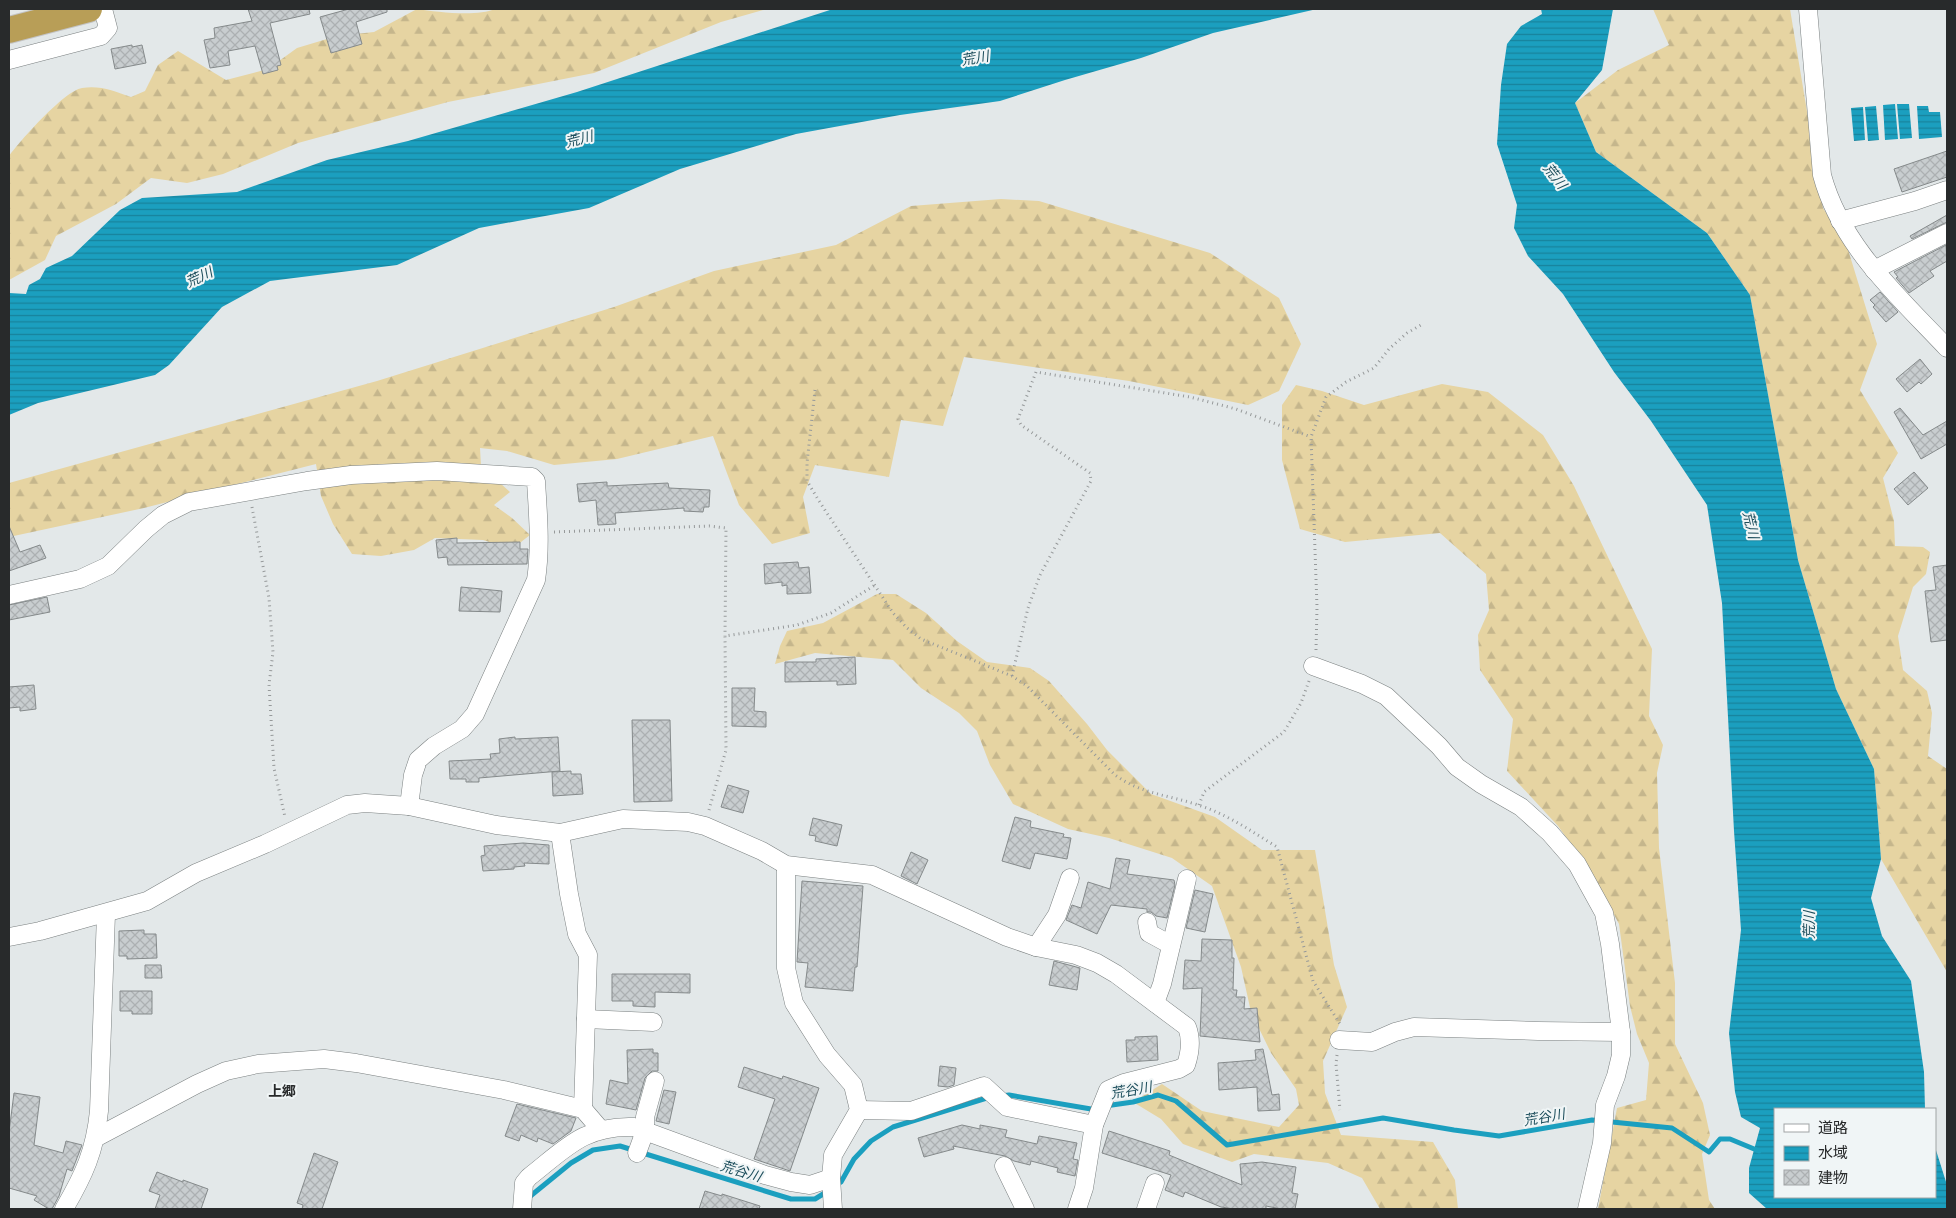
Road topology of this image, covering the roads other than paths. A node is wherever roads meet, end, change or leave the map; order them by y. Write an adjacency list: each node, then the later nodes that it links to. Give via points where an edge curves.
1 (89, 9): 4 (highway)
2 (103, 9): 5 (street, via 108,28 101,36)
3 (1808, 9): 7 (street, via 1822,176 1827,196)
4 (9, 30)
5 (9, 60)
6 (1947, 190): 7 (street)
7 (1840, 221): 9 (street)
8 (1947, 233): 9 (street)
9 (1874, 270): 10 (street)
10 (1947, 348)
11 (9, 595): 13 (street, via 80,579 108,566 163,515 190,502 351,475 437,471 532,477 536,481 538,532 536,580 475,714 462,729 418,760)
12 (1314, 666): 26 (street, via 1386,696 1457,767 1521,807 1577,864 1604,913)
13 (409, 806): 14 (street, via 496,825); 18 (street, via 365,803 347,806 196,873 147,901)
14 (560, 832): 15 (street, via 622,819 688,822 762,851); 24 (street, via 577,934 588,955)
15 (786, 865): 22 (street, via 872,875 1007,937); 30 (street, via 786,968 794,1003 827,1055 853,1085)
16 (1070, 878): 22 (street, via 1057,915)
17 (1187, 879): 21 (street)
18 (106, 914): 20 (street); 34 (street)
19 (1147, 922): 21 (street, via 1149,933)
20 (9, 936)
21 (1171, 945): 23 (street)
22 (1036, 947): 23 (street, via 1097,963)
23 (1155, 1003): 31 (street, via 1187,1028 1190,1053 1186,1065 1108,1090)
24 (586, 1019): 25 (street); 29 (street)
25 (653, 1022)
26 (1621, 1032): 27 (street, via 1414,1027 1372,1042); 45 (street, via 1621,1056 1605,1105 1602,1143)
27 (1338, 1040)
28 (655, 1081): 33 (street, via 645,1117)
29 (582, 1109): 32 (street); 34 (street, via 504,1090 356,1063 300,1060 226,1071)
30 (859, 1110): 31 (street, via 911,1111 984,1086 1007,1107); 37 (street, via 832,1155)
31 (1094, 1125): 43 (street, via 1084,1188)
32 (601, 1130): 33 (street, via 617,1126); 40 (street, via 586,1134 571,1144 524,1183)
33 (645, 1131): 35 (street); 37 (street, via 791,1182 810,1184)
34 (96, 1137): 39 (street, via 82,1177)
35 (637, 1153)
36 (1004, 1166): 42 (street)
37 (831, 1178): 41 (street)
38 (1155, 1183): 44 (street)
39 (64, 1209)
40 (522, 1209)
41 (834, 1209)
42 (1025, 1209)
43 (1077, 1209)
44 (1146, 1209)
45 (1587, 1209)

